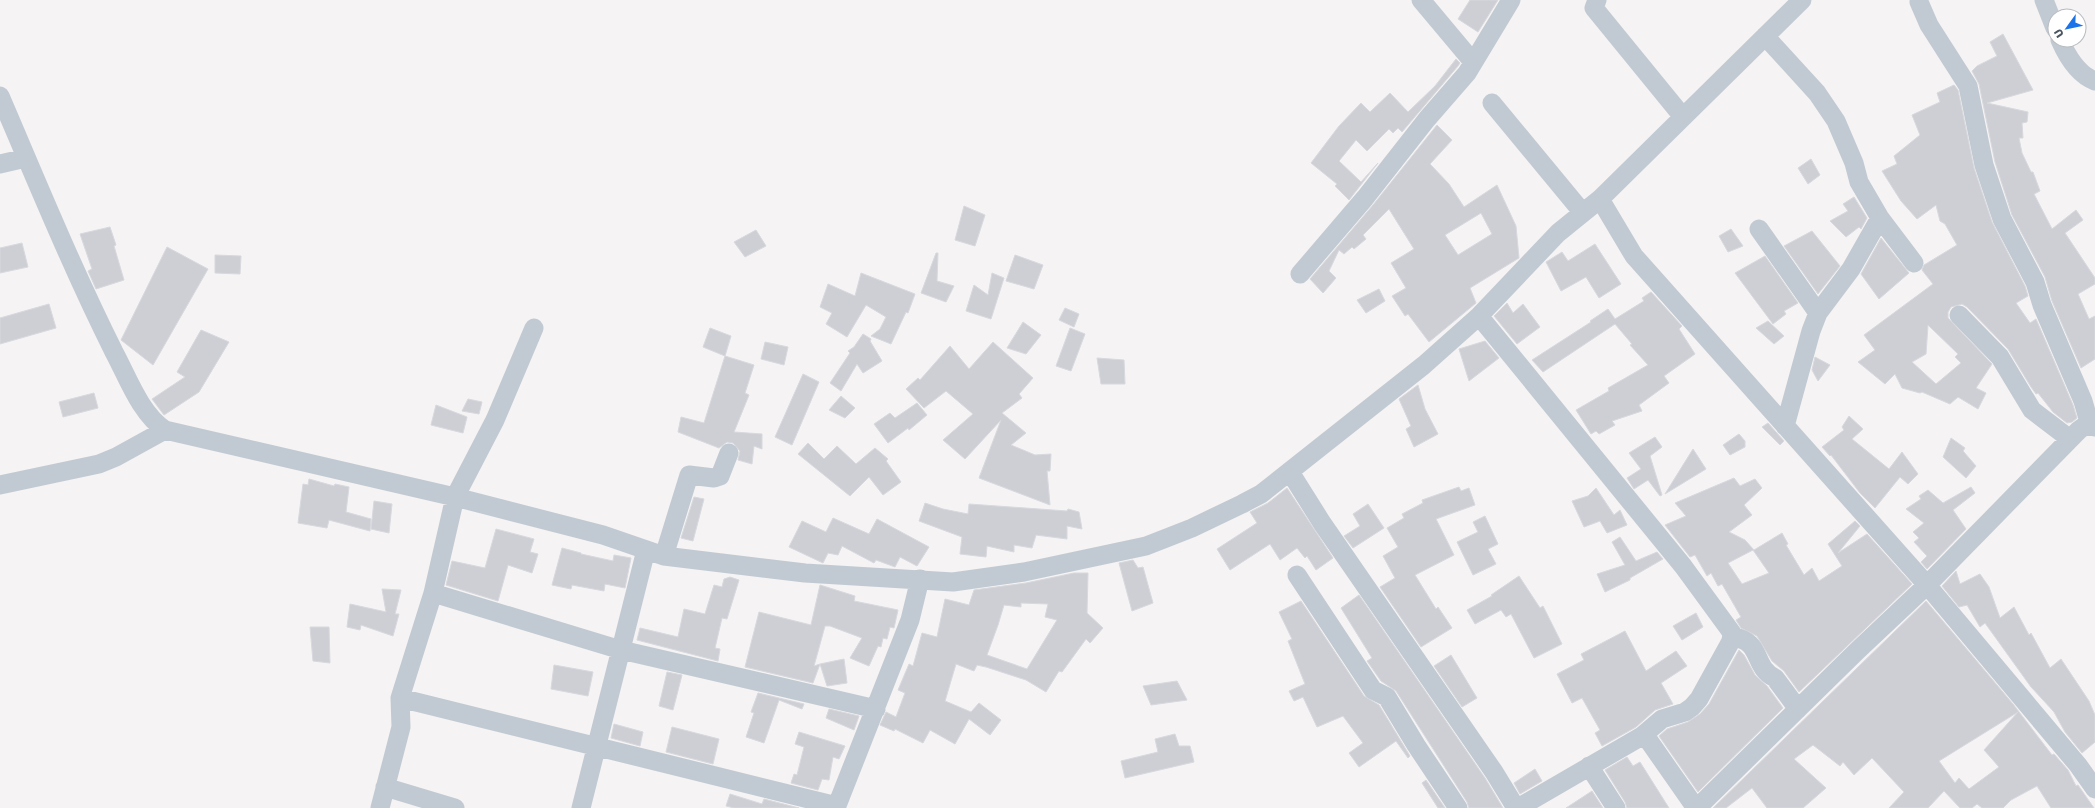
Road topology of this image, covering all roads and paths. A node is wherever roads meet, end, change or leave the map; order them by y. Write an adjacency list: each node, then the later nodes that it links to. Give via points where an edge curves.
1 (1421, 0): 8 (street)
2 (1511, 0): 8 (street)
3 (1596, 0): 12 (street, via 1594,8)
4 (1802, 0): 6 (street)
5 (1919, 2): 26 (street, via 1929,25 1968,86 1984,165 2000,212 2035,282)
6 (1765, 36): 12 (street); 17 (street, via 1817,94 1836,121 1854,163 1859,182)
7 (2064, 48): 9 (street, via 2072,63 2089,79)
8 (1473, 62): 20 (street, via 1389,169)
9 (2095, 81)
10 (0, 96): 13 (street)
11 (1492, 103): 16 (street)
12 (1683, 117): 15 (street)
13 (26, 158): 14 (street); 27 (street, via 75,272 126,374 151,418)
14 (0, 164)
15 (1600, 200): 16 (street); 25 (street, via 1634,256)
16 (1583, 213): 23 (street, via 1558,233)
17 (1880, 218): 19 (street); 21 (street, via 1851,269)
18 (1759, 228): 21 (street)
19 (1914, 263)
20 (1300, 274)
21 (1818, 313): 25 (street)
22 (1959, 315): 28 (street, via 2000,357 2032,410)
23 (1479, 316): 30 (street, via 1424,366 1327,440); 39 (street, via 1682,566 1729,628)
24 (534, 328): 32 (street, via 495,420)
25 (1785, 426): 37 (street)
26 (2092, 426): 28 (street, via 2082,427)
27 (165, 430): 31 (street, via 99,464); 32 (street)
28 (2070, 439): 37 (street)
29 (729, 452): 34 (street, via 720,476 689,476)
30 (1290, 472): 36 (street, via 1261,494 1242,504 1146,546 1078,562 1008,574 953,582); 54 (street, via 1322,523)
31 (0, 485)
32 (455, 497): 33 (street, via 603,535); 38 (street)
33 (646, 550): 34 (street); 40 (street)
34 (664, 556): 36 (street, via 805,573)
35 (1297, 576): 53 (street, via 1373,690 1387,697)
36 (920, 579): 42 (street, via 910,620)
37 (1927, 585): 43 (street); 48 (street, via 2078,765)
38 (433, 593): 40 (street); 41 (street)
39 (1733, 637): 43 (street, via 1744,638 1750,642 1759,662 1776,678); 44 (street, via 1692,707 1685,712 1662,719)
40 (621, 650): 42 (street); 45 (street)
41 (400, 698): 45 (street); 47 (street, via 401,727)
42 (876, 709): 49 (street)
43 (1798, 709): 44 (street, via 1698,806 1693,804)
44 (1642, 736): 46 (street)
45 (597, 748): 49 (street); 52 (street)
46 (1589, 766): 54 (street); 55 (street)
47 (385, 787): 50 (street); 51 (street)
48 (2095, 789)
49 (837, 807)
50 (380, 808)
51 (455, 808)
52 (581, 808)
53 (1458, 808)
54 (1517, 808)
55 (1616, 808)

